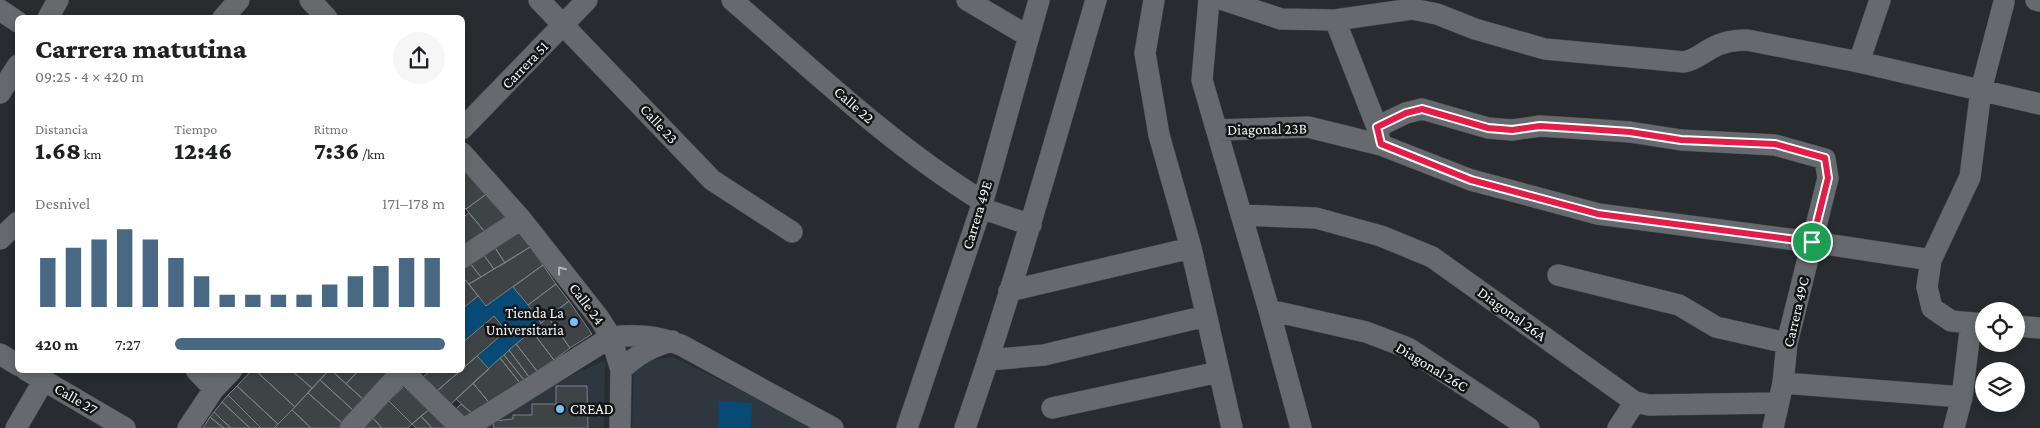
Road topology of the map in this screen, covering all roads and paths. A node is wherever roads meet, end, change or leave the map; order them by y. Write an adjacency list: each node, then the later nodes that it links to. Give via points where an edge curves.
1 (58, 0): 18 (street)
2 (239, 0): 19 (street)
3 (310, 0): 20 (street)
4 (539, 0): 23 (street, Calle 23)
5 (588, 0): 23 (street, Carrera 51)
6 (732, 0): 34 (street, Calle 22, via 904,148)
7 (967, 0): 24 (street)
8 (1039, 0): 24 (street, Carrera 49E)
9 (1096, 0): 38 (street)
10 (1154, 0): 42 (street, via 1145,53 1159,135)
11 (1209, 0): 31 (street, via 1202,80)
12 (1224, 0): 22 (street, via 1281,19)
13 (1880, 0): 25 (street)
14 (2036, 0): 16 (street)
15 (2003, 1): 27 (street)
16 (2040, 2)
17 (0, 10): 21 (street)
18 (50, 15)
19 (226, 15)
20 (324, 15)
21 (15, 20)
22 (1335, 20): 25 (street, via 1412,9 1545,48 1684,62 1713,47 1747,40); 32 (street)
23 (564, 24): 30 (street, Carrera 51); 39 (street, Calle 23, via 712,180)
24 (1028, 36): 34 (street, Carrera 49E)
25 (1859, 62): 27 (street)
26 (15, 70): 28 (street)
27 (1981, 90): 29 (street); 44 (street, via 1970,177)
28 (0, 93)
29 (2040, 104)
30 (465, 126)
31 (1217, 130): 32 (street, Diagonal 23B, via 1308,128); 35 (street)
32 (1379, 136): 41 (street, Diagonal 23B, via 1471,180 1598,214); 41 (street, Carrera 49C, via 1406,113 1422,109 1488,128 1512,130 1540,126 1630,132 1681,140 1775,144 1825,158 1828,178)
33 (465, 156): 36 (street, Calle 24)
34 (981, 204): 38 (street, Calle 22); 79 (street, Carrera 49E)
35 (1241, 215): 47 (street); 69 (street, Diagonal 26A, via 1316,218 1380,236 1432,257)
36 (520, 219): 43 (street); 52 (street, Calle 24, one-way to 36)
37 (15, 225): 40 (street)
38 (1031, 225): 46 (street)
39 (792, 232)
40 (0, 239)
41 (1812, 242): 44 (street, Diagonal 23B); 55 (street, Carrera 49C)
42 (1191, 248): 46 (street); 48 (street)
43 (465, 256)
44 (1931, 260): 49 (street, via 1927,287 1932,308 1951,321)
45 (1558, 276): 55 (street, via 1679,305 1716,327)
46 (1010, 291): 57 (street)
47 (1269, 310): 82 (street); 83 (street, Diagonal 26C, via 1366,332 1408,348)
48 (1206, 316): 57 (street, via 1044,355); 60 (street)
49 (1975, 323)
50 (2025, 327): 51 (street)
51 (2040, 328)
52 (611, 337): 54 (street, Calle 24, via 646,336); 59 (street); 76 (street)
53 (1975, 337): 68 (street)
54 (672, 342): 59 (street, via 646,350); 78 (street, Calle 24)
55 (1787, 343): 67 (street, Carrera 49C)
56 (0, 354): 58 (street)
57 (989, 360): 80 (street)
58 (15, 363)
59 (620, 370): 77 (street)
60 (1219, 372): 70 (street); 81 (street)
61 (199, 373): 66 (street)
62 (229, 373): 66 (street)
63 (399, 373): 74 (street)
64 (405, 373): 75 (street)
65 (35, 375): 71 (street); 72 (street, Calle 27)
66 (214, 388): 73 (street)
67 (1781, 393): 68 (street, Diagonal 26A); 69 (street, Diagonal 26A, via 1650,405); 85 (street, Carrera 49C)
68 (1962, 397): 86 (street)
69 (1635, 402): 84 (street)
70 (1052, 408)
71 (16, 428)
72 (125, 428)
73 (188, 428)
74 (350, 428)
75 (461, 428)
76 (466, 428)
77 (620, 428)
78 (833, 428)
79 (907, 428)
80 (965, 428)
81 (1232, 428)
82 (1300, 428)
83 (1529, 428)
84 (1618, 428)
85 (1773, 428)
86 (1954, 428)

